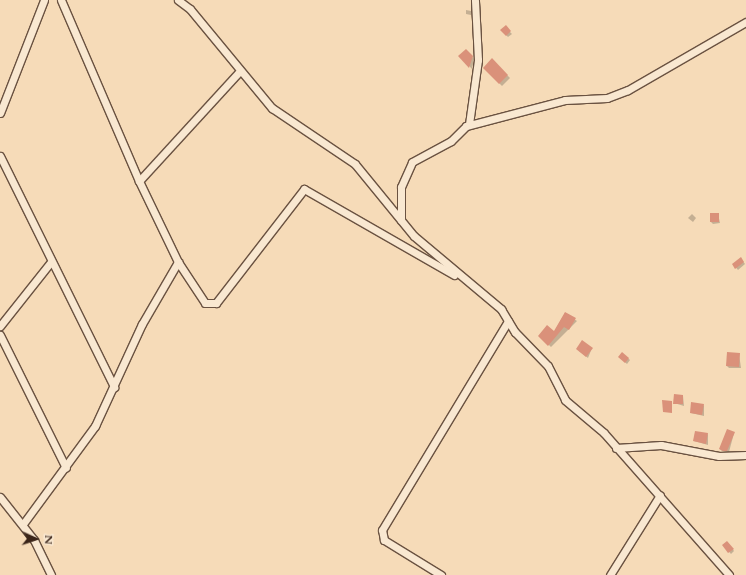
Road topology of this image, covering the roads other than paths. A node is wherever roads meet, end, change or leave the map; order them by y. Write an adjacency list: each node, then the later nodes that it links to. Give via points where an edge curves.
1 (44, 0): 7 (street)
2 (60, 0): 10 (street)
3 (178, 0): 6 (street, via 190,9)
4 (474, 0): 8 (street, via 478,60)
5 (746, 22): 8 (street, via 628,90 607,98 565,100)
6 (239, 72): 10 (street); 11 (street, via 272,108 361,170)
7 (0, 113)
8 (469, 124): 11 (street, via 451,142 412,162 401,187)
9 (0, 156): 13 (street)
10 (139, 181): 12 (street)
11 (401, 220): 14 (street)
12 (178, 262): 14 (street, via 205,303 216,303 304,189); 18 (street, via 142,324)
13 (50, 263): 16 (street); 18 (street)
14 (464, 281): 15 (street, via 491,300)
15 (508, 321): 19 (street, via 548,366 565,400); 26 (street, via 382,530 384,540)
16 (0, 326)
17 (0, 335): 21 (street)
18 (114, 387): 21 (street, via 95,426)
19 (616, 448): 20 (street, via 661,445 718,456); 22 (street)
20 (746, 455)
21 (66, 468): 24 (street)
22 (660, 495): 27 (street); 28 (street)
23 (0, 497): 24 (street)
24 (24, 524): 25 (street)
25 (51, 575)
26 (441, 575)
27 (610, 575)
28 (729, 575)

